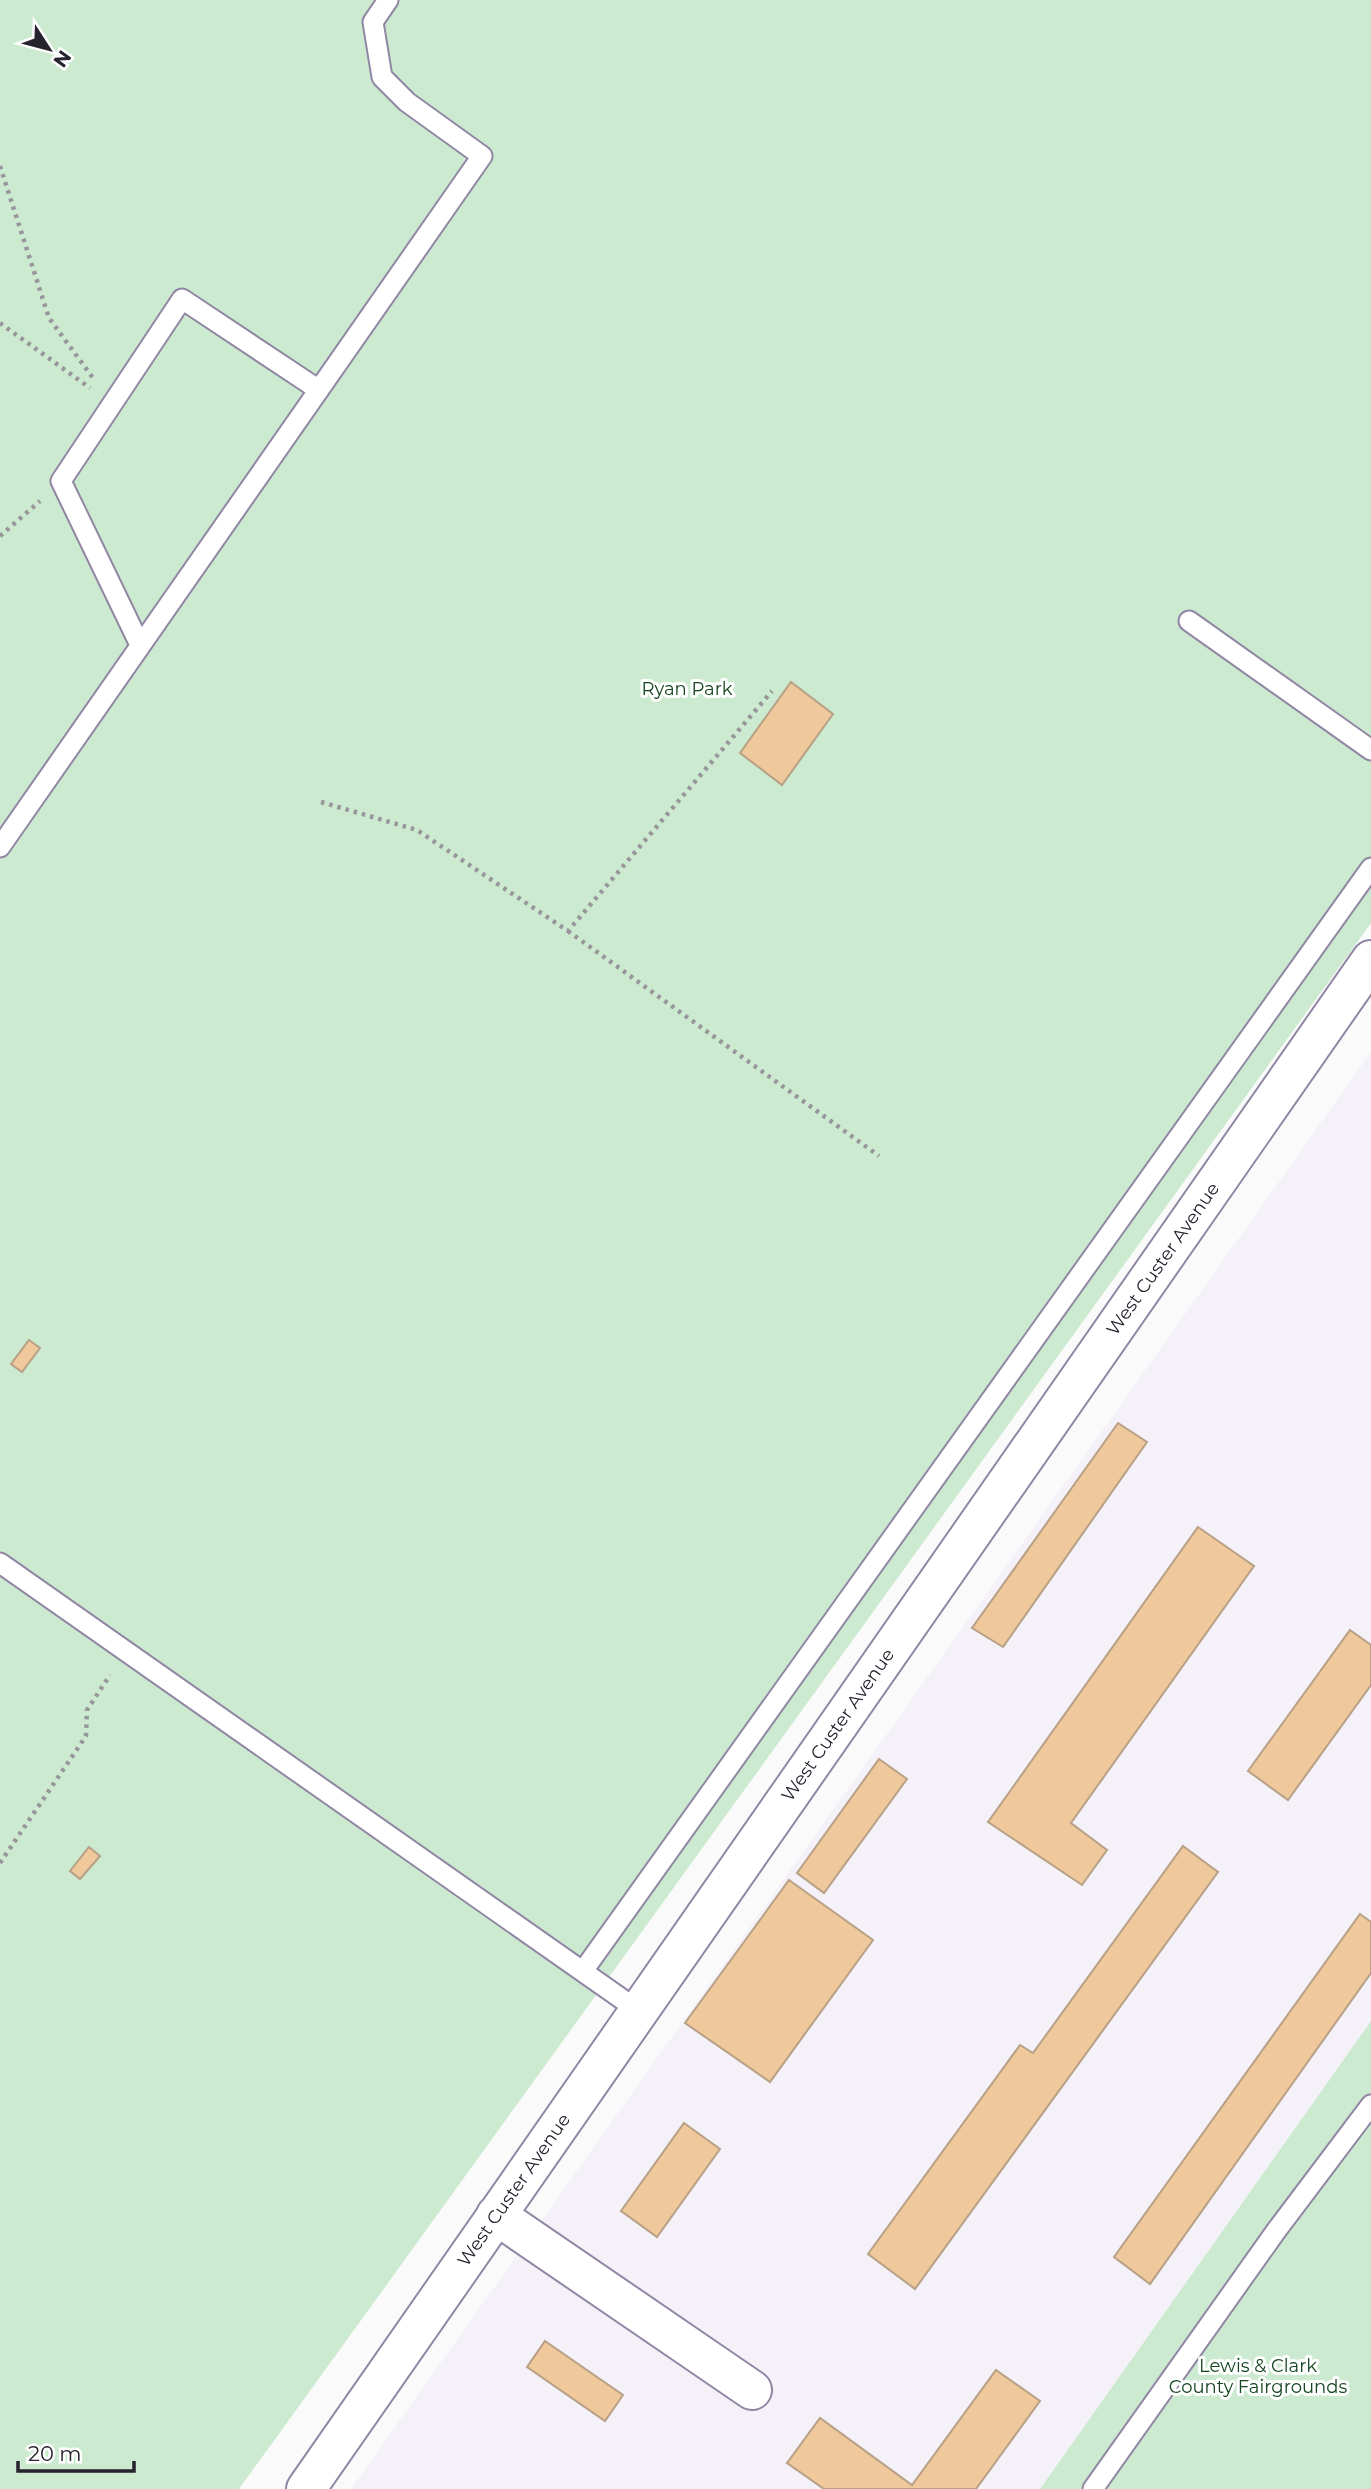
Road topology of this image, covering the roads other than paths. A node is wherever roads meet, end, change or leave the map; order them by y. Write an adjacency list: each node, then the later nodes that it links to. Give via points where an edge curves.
1 (388, 0): 2 (lane, via 373,22 382,77 407,102 482,156)
2 (319, 390): 4 (lane); 4 (lane, via 182,299 61,481)
3 (1189, 621): 5 (lane)
4 (140, 645): 6 (lane)
5 (1371, 750)
6 (0, 847)
7 (1371, 868): 10 (lane)
8 (1371, 960): 11 (street, West Custer Avenue)
9 (0, 1563): 10 (lane)
10 (583, 1971): 11 (lane)
11 (639, 2011): 13 (street, West Custer Avenue)
12 (1371, 2105): 16 (lane)
13 (496, 2215): 14 (street); 15 (street, West Custer Avenue)
14 (752, 2390)
15 (306, 2489)
16 (1093, 2489)

